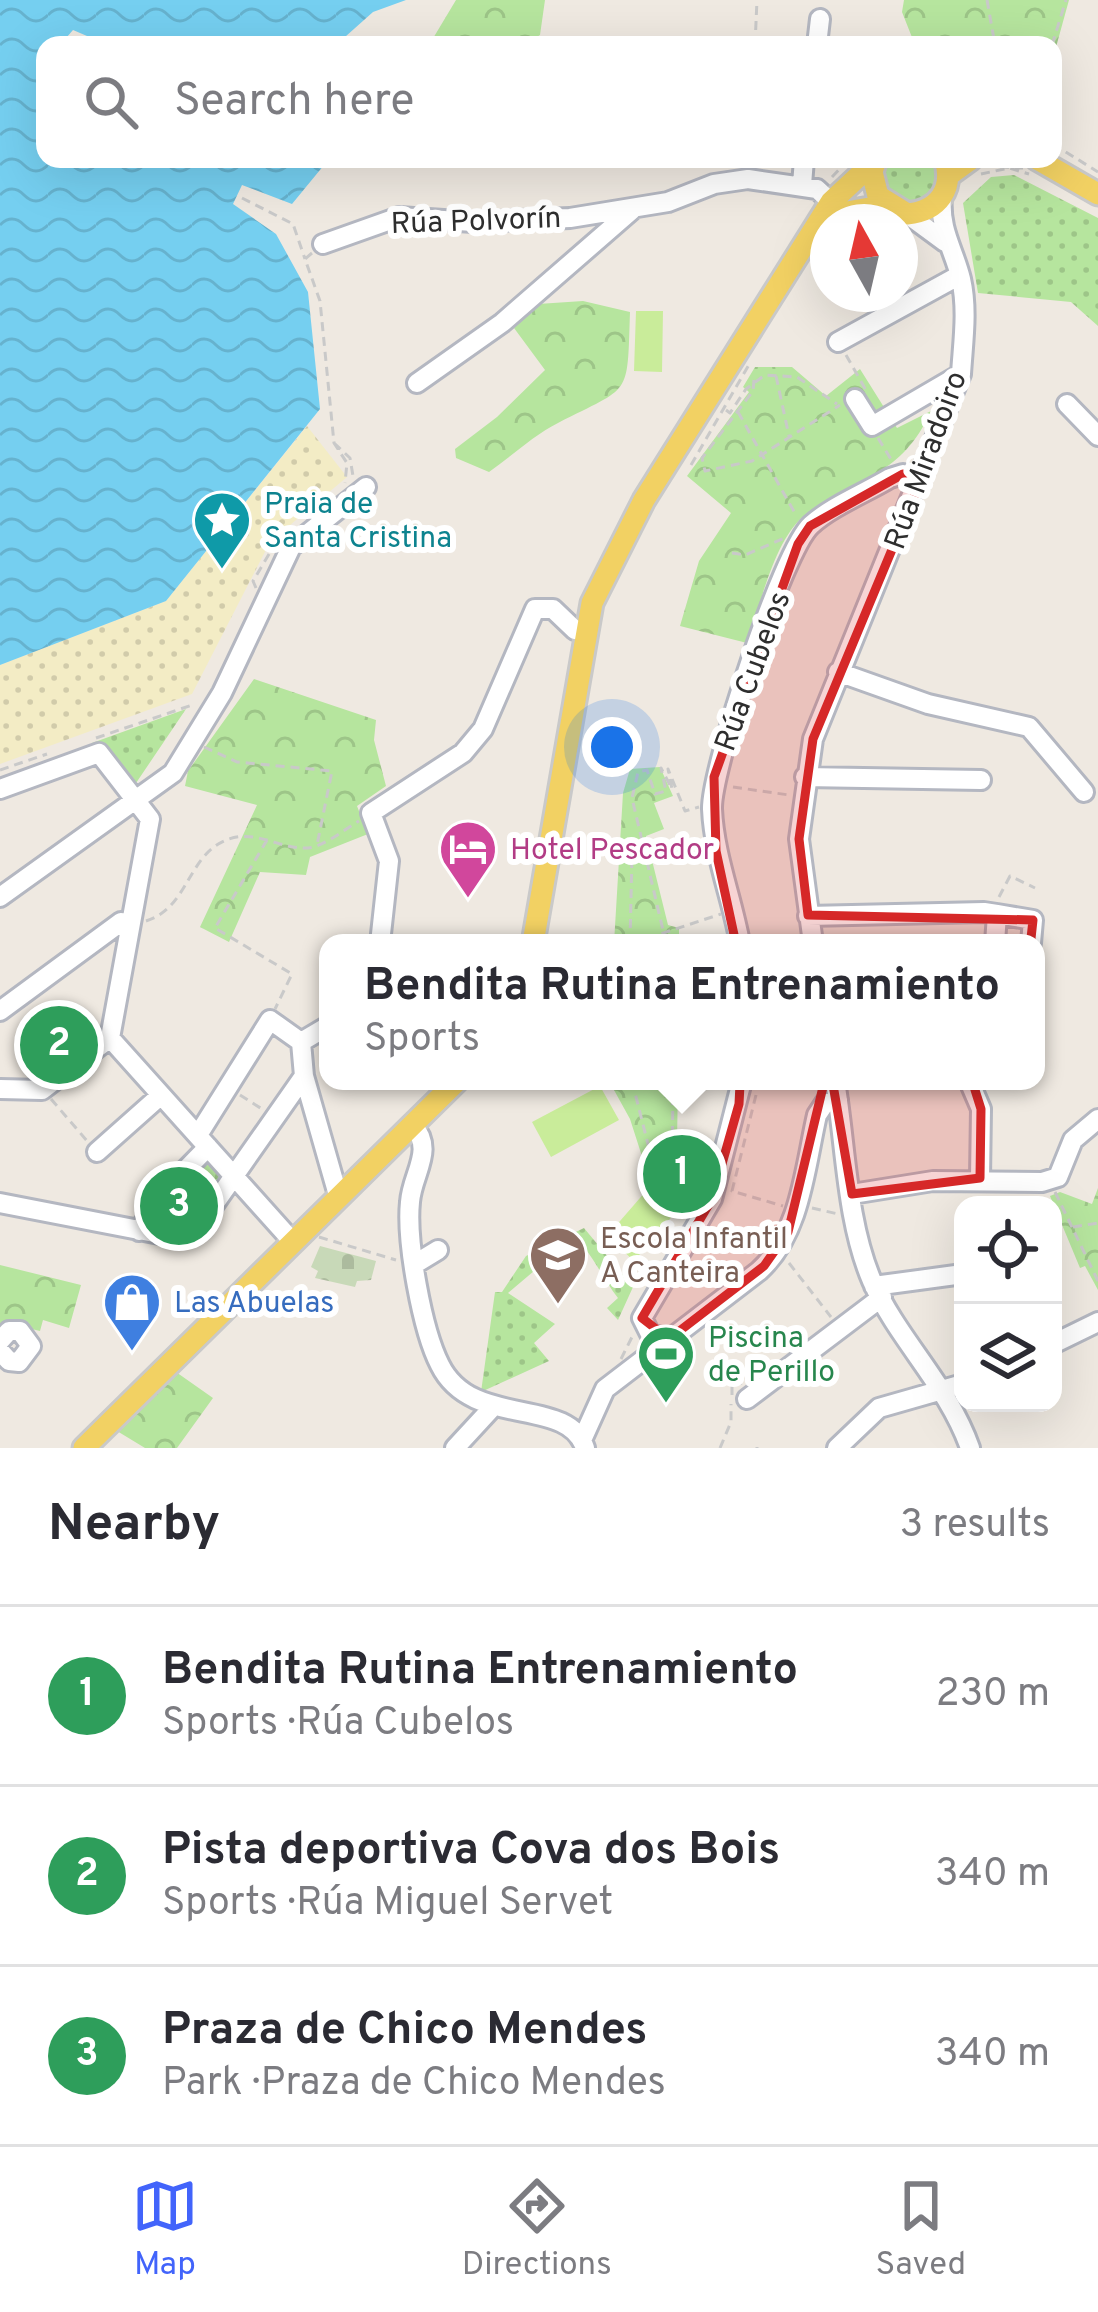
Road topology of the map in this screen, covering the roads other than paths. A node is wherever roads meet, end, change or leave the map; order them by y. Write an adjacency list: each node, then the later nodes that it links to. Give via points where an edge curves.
1 (820, 19): 2 (street)
2 (819, 36)
3 (803, 168): 8 (street)
4 (868, 168): 11 (main road)
5 (875, 168): 12 (main road, via 873,184)
6 (1041, 168): 9 (main road)
7 (945, 177): 14 (main road, via 927,210); 17 (street, Rúa Miradoiro)
8 (802, 185): 10 (street, Rúa Polvorín, via 817,189); 13 (street, Rúa Polvorín, via 748,179)
9 (1098, 194)
10 (826, 204)
11 (834, 204)
12 (892, 204)
13 (633, 209): 18 (street, Rúa Polvorín, via 524,223 399,217); 22 (street, Rúa Polvorín, via 502,323)
14 (918, 210)
15 (918, 223): 17 (street, Rúa Miradoiro)
16 (810, 239): 28 (main road)
17 (945, 242): 19 (street, Rúa Miradoiro)
18 (323, 244)
19 (960, 275): 20 (street); 21 (street, Rúa Miradoiro)
20 (838, 343)
21 (961, 374): 23 (street, via 872,426); 26 (street, Rúa Miradoiro)
22 (417, 383)
23 (853, 395)
24 (1067, 404): 25 (street)
25 (1098, 436)
26 (921, 480): 29 (street, Rúa Miradoiro); 41 (street, Rúa Cubelos, via 890,478 803,536 756,650 721,782 716,851)
27 (366, 487): 34 (street, via 291,548 192,742 173,773)
28 (575, 627): 39 (street, via 553,609 535,609 506,687 473,741 364,817 389,861); 40 (main road)
29 (838, 671): 30 (street, Rúa Miradoiro); 33 (street, via 928,704 1016,721)
30 (805, 777): 31 (street); 37 (street, Rúa Miradoiro, via 799,839)
31 (981, 781)
32 (0, 789): 34 (street, via 99,753)
33 (1084, 792)
34 (137, 803): 35 (street); 38 (street, via 150,819)
35 (0, 897)
36 (997, 914): 37 (street); 43 (street); 44 (street, via 1033,920)
37 (808, 916): 42 (street, Rúa Miradoiro)
38 (129, 923): 45 (street); 47 (street)
39 (381, 934)
40 (534, 934)
41 (738, 934)
42 (811, 934)
43 (995, 934)
44 (1032, 934)
45 (0, 1011)
46 (319, 1031): 48 (street)
47 (110, 1038): 50 (street, via 42,1090); 55 (street)
48 (301, 1042): 49 (street); 58 (street, via 270,1020)
49 (304, 1076): 60 (street); 63 (street)
50 (0, 1089)
51 (448, 1090): 57 (main road)
52 (740, 1090): 73 (street, via 712,1199 642,1318 650,1334)
53 (973, 1090): 61 (street, via 981,1109)
54 (837, 1091): 62 (street); 73 (street, via 817,1114 799,1208 778,1250)
55 (160, 1096): 58 (street); 59 (street)
56 (1098, 1119): 61 (street, via 1073,1140 1058,1177)
57 (412, 1124): 63 (main road); 68 (street, via 424,1154 410,1201)
58 (203, 1141): 60 (street); 65 (street)
59 (97, 1153)
60 (233, 1175): 65 (street, via 201,1223 175,1237); 66 (street)
61 (980, 1178): 62 (street)
62 (852, 1194): 70 (street, via 858,1244)
63 (338, 1195): 66 (main road)
64 (0, 1203): 65 (street)
65 (139, 1232)
66 (300, 1235): 78 (main road)
67 (438, 1250): 68 (street)
68 (415, 1264): 76 (street, via 441,1367 461,1392)
69 (954, 1276): 70 (street)
70 (878, 1292): 74 (street); 75 (street)
71 (1098, 1322): 72 (street)
72 (1062, 1338)
73 (669, 1339): 77 (street, via 605,1389)
74 (953, 1386): 80 (street, via 879,1408); 81 (street)
75 (747, 1400)
76 (491, 1409): 77 (street, via 536,1413); 79 (street)
77 (584, 1444)
78 (84, 1448)
79 (455, 1448)
80 (836, 1448)
81 (970, 1448)

